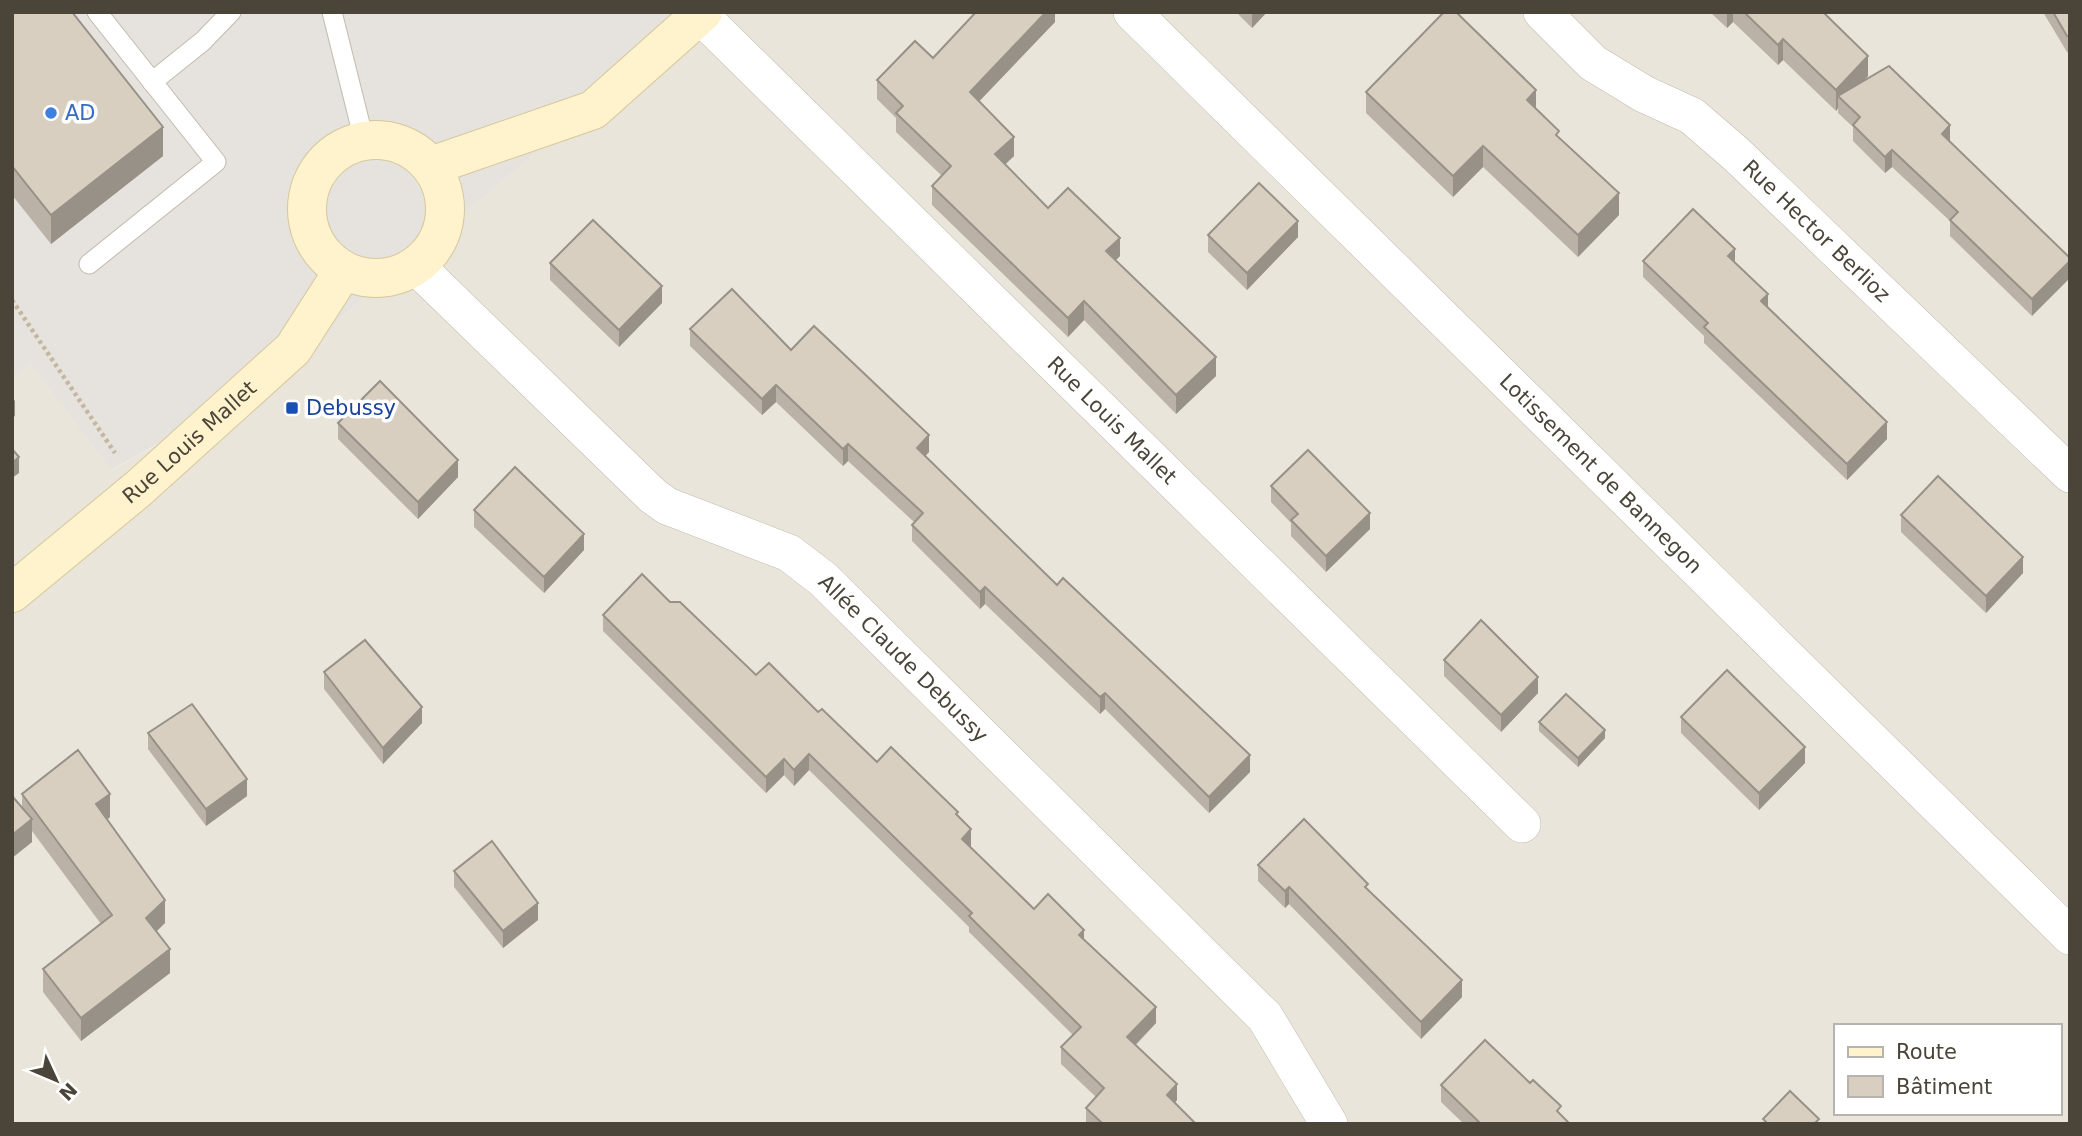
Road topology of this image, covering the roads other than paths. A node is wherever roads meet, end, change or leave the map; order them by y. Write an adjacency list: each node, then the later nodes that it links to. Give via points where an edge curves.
1 (97, 12): 7 (lane)
2 (231, 12): 7 (lane)
3 (332, 12): 8 (lane)
4 (1132, 12): 16 (street, Lotissement de Bannegon)
5 (1542, 12): 13 (street, Rue Hector Berlioz, via 1593,63 1692,116 1736,154)
6 (702, 13): 9 (main road, Rue Louis Mallet, via 593,110); 15 (street, Rue Louis Mallet)
7 (152, 82): 10 (lane, via 216,162)
8 (364, 141): 9 (main road, via 401,144); 12 (main road, via 346,146 317,171 306,208 316,244)
9 (431, 166): 11 (main road, via 445,200 445,219 440,237)
10 (89, 264)
11 (416, 266): 12 (main road, via 380,279); 17 (street, Allée Claude Debussy, via 653,496 667,506 789,554 823,579 1265,1017)
12 (343, 271): 14 (main road, Rue Louis Mallet, via 293,349 138,489)
13 (2070, 474)
14 (12, 593)
15 (1522, 824)
16 (2070, 936)
17 (1329, 1124)

